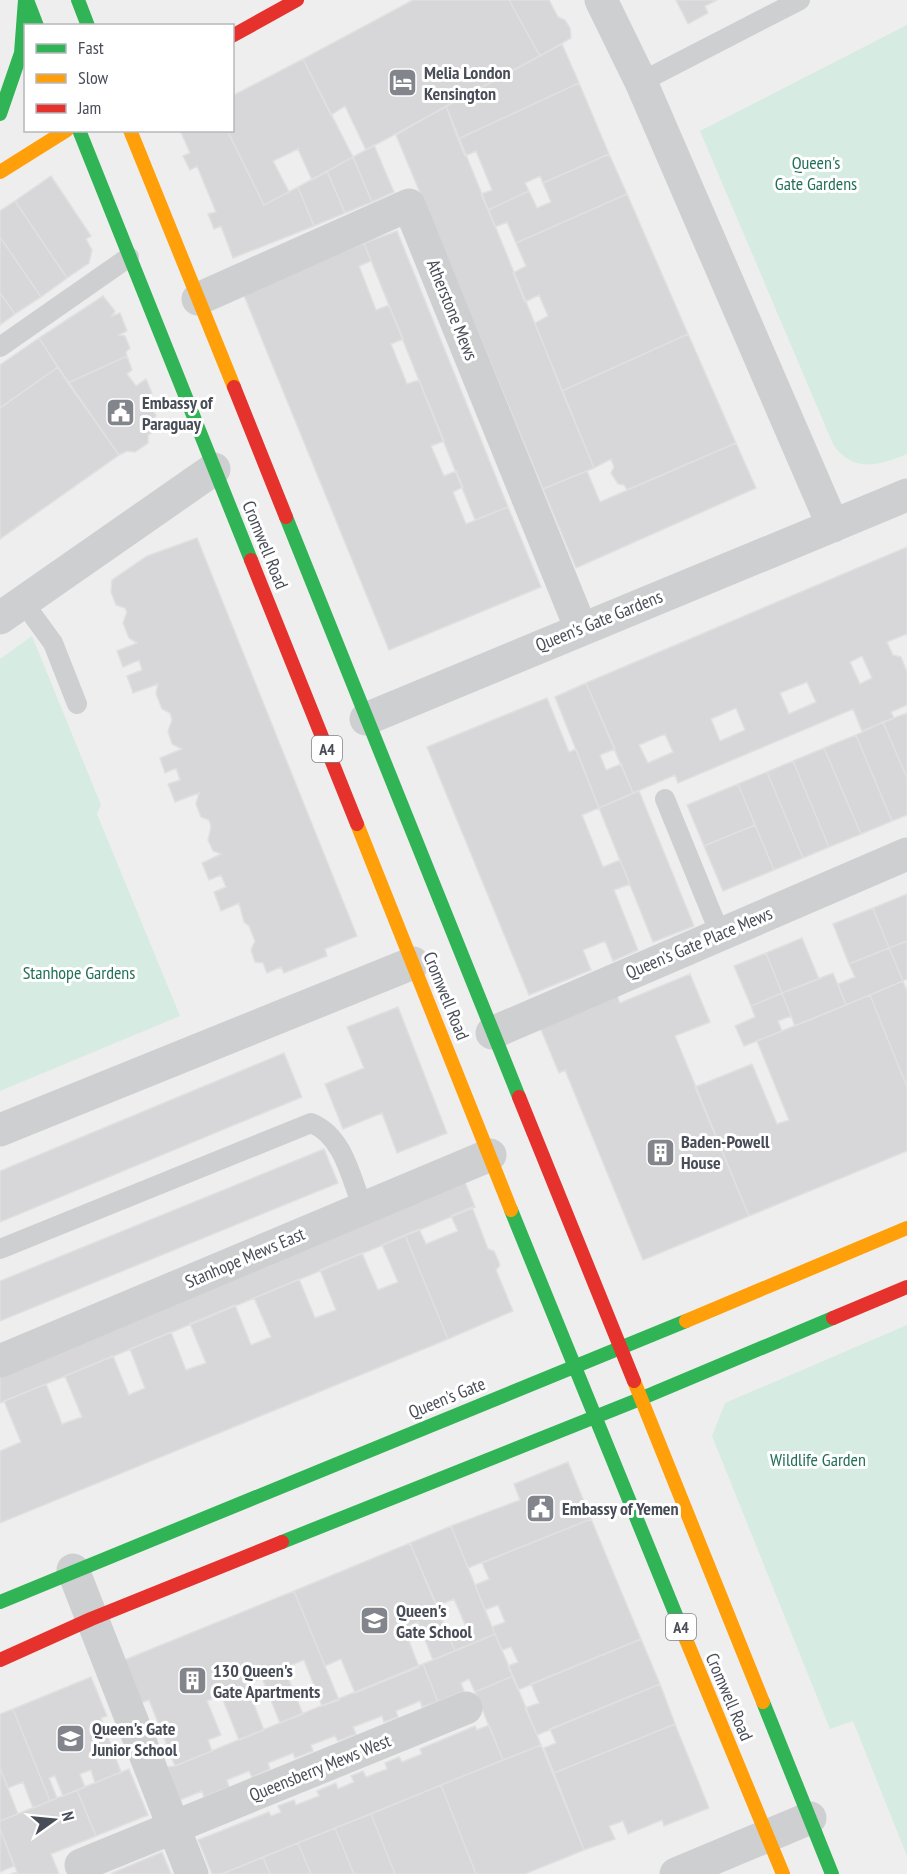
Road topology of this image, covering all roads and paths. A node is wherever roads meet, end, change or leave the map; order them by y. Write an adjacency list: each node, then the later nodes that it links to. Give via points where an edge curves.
1 (26, 0): 6 (main road); 10 (main road, via 21,53)
2 (78, 0): 7 (main road)
3 (297, 0): 8 (main road)
4 (601, 0): 9 (street)
5 (800, 0): 9 (lane)
6 (36, 24)
7 (87, 24)
8 (234, 35)
9 (641, 82): 20 (street)
10 (0, 114)
11 (64, 132): 14 (main road)
12 (80, 132): 15 (main road, Cromwell Road / A4)
13 (131, 132): 16 (main road, Cromwell Road)
14 (0, 172)
15 (129, 257): 17 (lane); 18 (main road, Cromwell Road / A4)
16 (198, 299): 22 (street, Atherstone Mews, via 409,205); 24 (main road, Cromwell Road)
17 (0, 347)
18 (214, 469): 21 (street); 28 (main road, Cromwell Road / A4)
19 (907, 495): 20 (street, Queen's Gate Gardens)
20 (833, 526): 22 (street, Queen's Gate Gardens)
21 (11, 610): 23 (lane, via 53,643)
22 (580, 629): 24 (street, Queen's Gate Gardens)
23 (77, 704)
24 (366, 719): 29 (main road, Cromwell Road)
25 (665, 799): 27 (lane)
26 (907, 854): 27 (street, Queen's Gate Place Mews)
27 (720, 934): 29 (street, Queen's Gate Place Mews)
28 (413, 963): 30 (street); 31 (main road, Cromwell Road / A4)
29 (492, 1033): 36 (main road, Cromwell Road)
30 (0, 1130)
31 (490, 1155): 32 (street, Stanhope Mews East); 38 (main road, Cromwell Road / A4)
32 (363, 1208): 34 (lane, via 335,1139 312,1123); 37 (street, Stanhope Mews East)
33 (907, 1228): 36 (main road, Queen's Gate)
34 (0, 1249)
35 (907, 1287): 39 (main road)
36 (619, 1348): 38 (main road, Queen's Gate); 39 (main road, Cromwell Road)
37 (0, 1361)
38 (574, 1366): 40 (main road, Cromwell Road / A4); 41 (main road, Queen's Gate)
39 (640, 1399): 40 (main road); 46 (main road, Cromwell Road)
40 (594, 1417): 43 (main road); 48 (main road, Cromwell Road / A4)
41 (73, 1570): 42 (main road, Queen's Gate); 43 (street)
42 (0, 1602)
43 (91, 1619): 44 (main road); 47 (street)
44 (0, 1660)
45 (466, 1708): 47 (street, Queensberry Mews West)
46 (810, 1818): 48 (street); 53 (main road, Cromwell Road)
47 (174, 1828): 49 (street, Queensberry Mews West); 50 (street)
48 (768, 1836): 51 (street); 52 (main road, Cromwell Road / A4)
49 (81, 1865)
50 (192, 1874)
51 (676, 1874)
52 (783, 1874)
53 (832, 1874)

